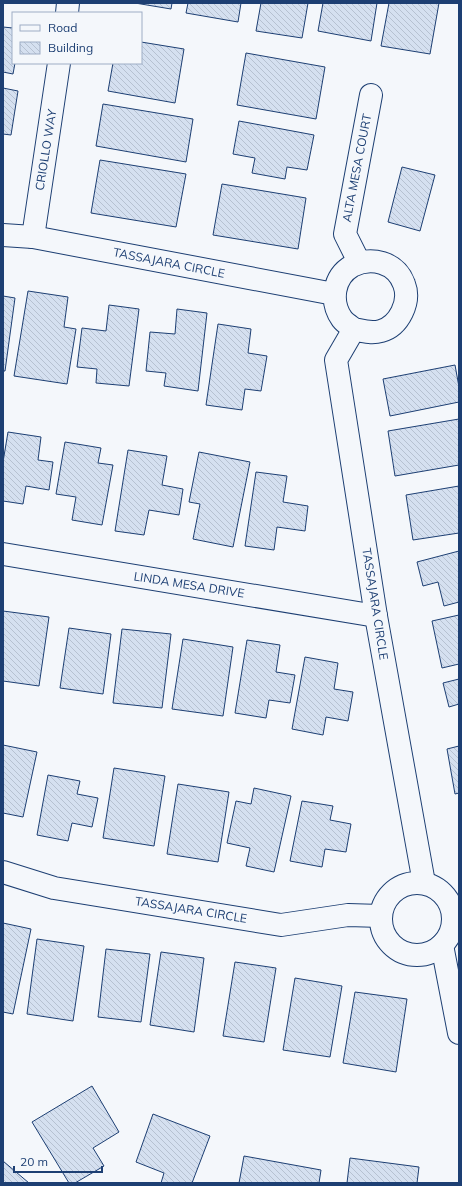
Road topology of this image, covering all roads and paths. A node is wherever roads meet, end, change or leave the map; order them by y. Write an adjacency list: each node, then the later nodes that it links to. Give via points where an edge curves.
1 (59, 64): 4 (street, CRIOLLO WAY)
2 (371, 95): 5 (street, ALTA MESA COURT, via 345,234)
3 (3, 235): 4 (street, TASSAJARA CIRCLE)
4 (33, 237): 6 (street, TASSAJARA CIRCLE)
5 (359, 262): 6 (street, via 347,269 338,281); 7 (street, via 373,260 386,264 398,273 405,285 406,299 402,312 394,324 382,331 368,333)
6 (334, 294): 7 (street, via 336,308 343,320)
7 (354, 329): 9 (street, TASSAJARA CIRCLE, via 336,360)
8 (3, 554): 9 (street, LINDA MESA DRIVE)
9 (376, 616): 11 (street, TASSAJARA CIRCLE)
10 (3, 872): 12 (street, TASSAJARA CIRCLE, via 54,888 281,925 348,915)
11 (424, 883): 12 (street, via 400,886 390,894); 13 (street, via 436,887 448,899 453,911 453,924)
12 (381, 916): 13 (street, via 383,932 401,951 418,955)
13 (442, 945): 14 (street)
14 (459, 1033)

